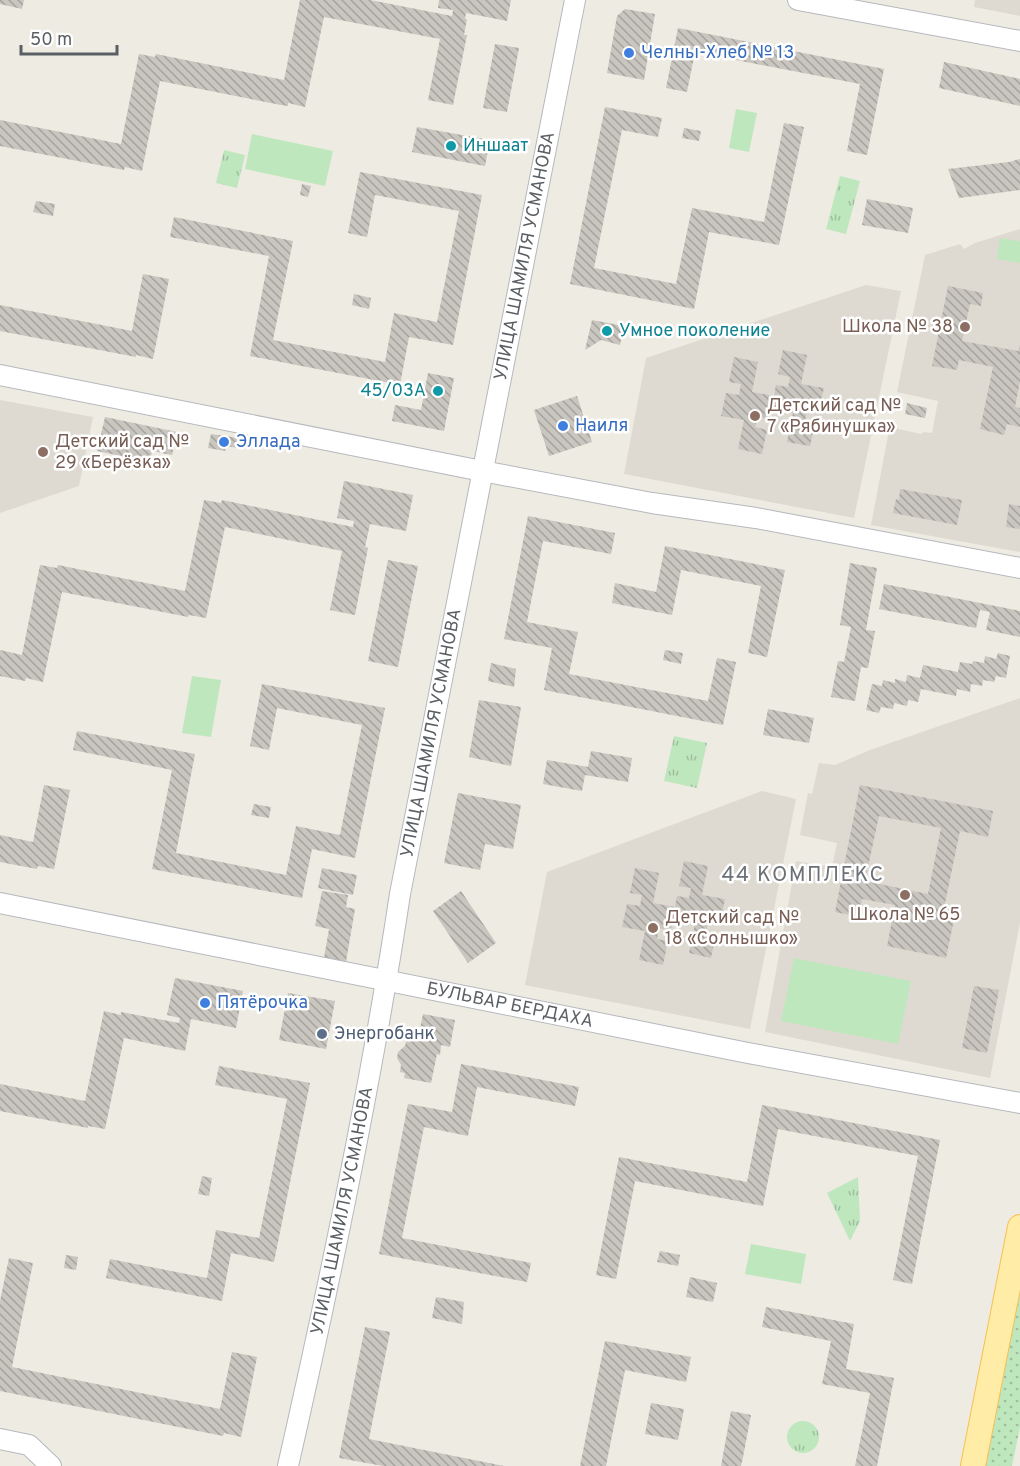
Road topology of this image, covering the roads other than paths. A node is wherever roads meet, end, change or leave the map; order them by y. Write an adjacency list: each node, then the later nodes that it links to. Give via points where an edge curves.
1 (575, 0): 5 (street, УЛИЦА ШАМИЛЯ УСМАНОВА)
2 (798, 0): 3 (street)
3 (1020, 41)
4 (0, 375): 5 (street)
5 (482, 471): 6 (street); 8 (street, УЛИЦА ШАМИЛЯ УСМАНОВА)
6 (1020, 568)
7 (0, 903): 8 (street, БУЛЬВАР БЕРДАХА)
8 (387, 980): 9 (street, БУЛЬВАР БЕРДАХА); 13 (street, УЛИЦА ШАМИЛЯ УСМАНОВА, via 348,1190)
9 (1020, 1103)
10 (1020, 1227): 14 (main road)
11 (0, 1439): 12 (street, via 29,1445)
12 (51, 1466)
13 (288, 1466)
14 (973, 1466)

